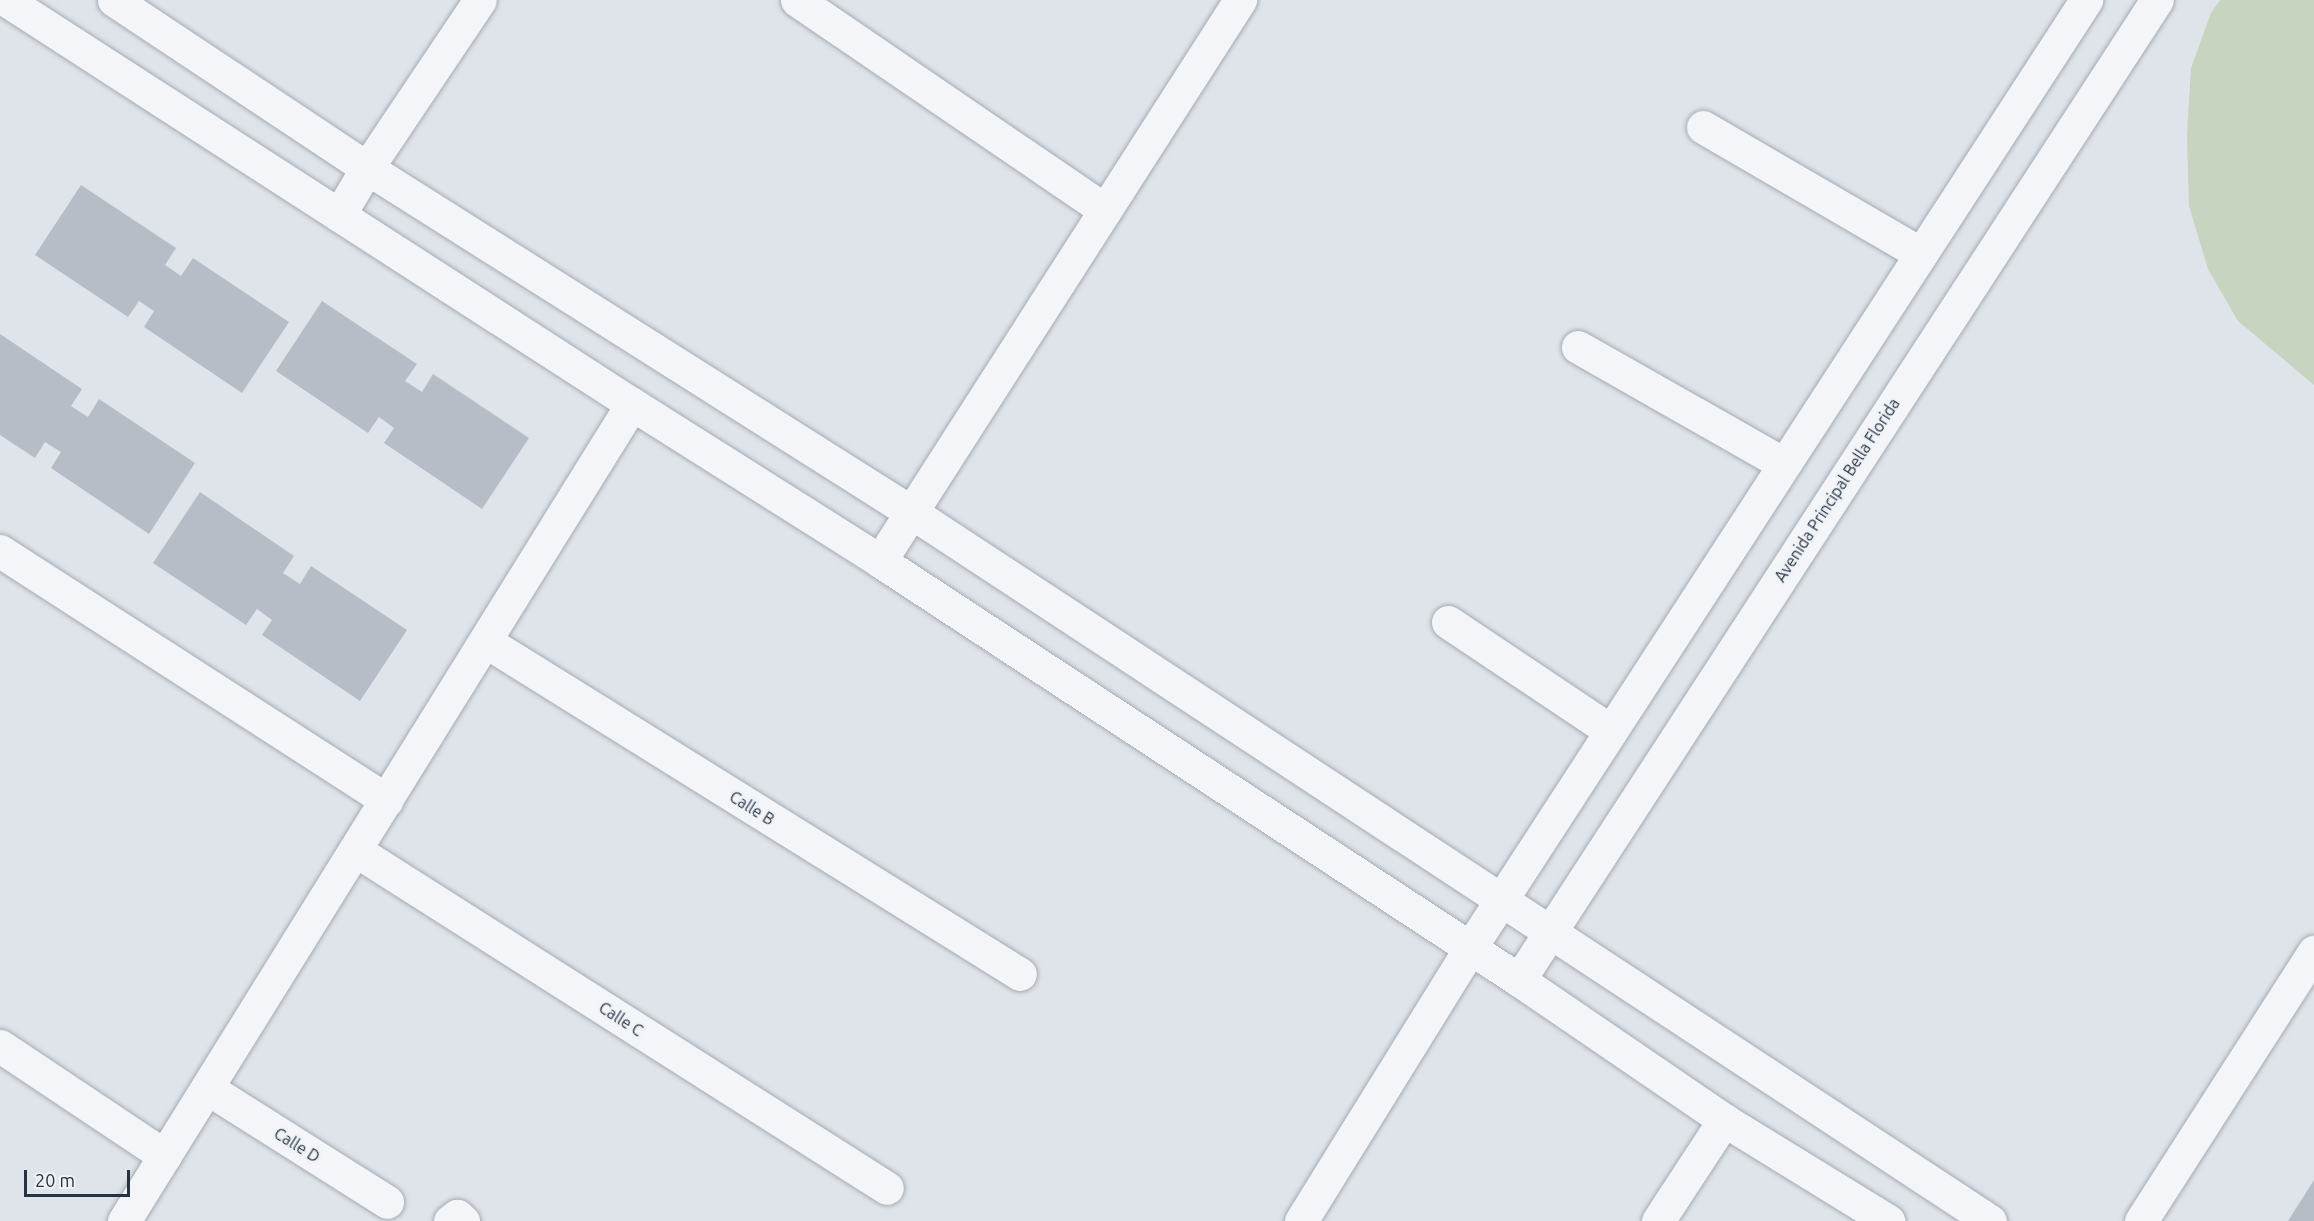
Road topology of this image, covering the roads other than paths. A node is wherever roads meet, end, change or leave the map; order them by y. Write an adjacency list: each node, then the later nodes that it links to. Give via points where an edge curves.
1 (6, 0): 11 (street)
2 (114, 0): 9 (street)
3 (480, 0): 9 (street)
4 (797, 0): 10 (street)
5 (1240, 0): 10 (street)
6 (2086, 0): 12 (street)
7 (2157, 0): 25 (street, Avenida Principal Bella Florida)
8 (1703, 127): 12 (street)
9 (367, 168): 11 (street); 16 (street)
10 (1105, 210): 16 (street)
11 (339, 215): 14 (street)
12 (1921, 254): 15 (street)
13 (1578, 347): 15 (street)
14 (632, 404): 18 (street); 20 (street)
15 (1784, 464): 21 (street)
16 (911, 512): 18 (street); 24 (street)
17 (0, 551): 22 (street)
18 (879, 561): 26 (street)
19 (1448, 622): 21 (street)
20 (485, 641): 22 (street); 28 (street, Calle B)
21 (1611, 731): 24 (street)
22 (387, 800): 23 (street)
23 (355, 850): 31 (street); 34 (street, Calle C)
24 (1502, 900): 25 (street); 26 (street)
25 (1548, 932): 29 (street, Avenida Principal Bella Florida); 42 (street)
26 (1470, 948): 29 (street); 40 (street)
27 (2314, 952): 43 (street)
28 (1020, 975)
29 (1519, 980): 32 (street)
30 (0, 1046): 33 (street)
31 (207, 1088): 33 (street); 35 (street, Calle D)
32 (1724, 1120): 36 (street); 41 (street)
33 (165, 1156): 37 (street)
34 (887, 1188)
35 (387, 1202)
36 (1866, 1215)
37 (124, 1221)
38 (450, 1221): 39 (street, via 457,1216)
39 (463, 1221)
40 (1301, 1221)
41 (1658, 1221)
42 (1990, 1221)
43 (2140, 1221)

